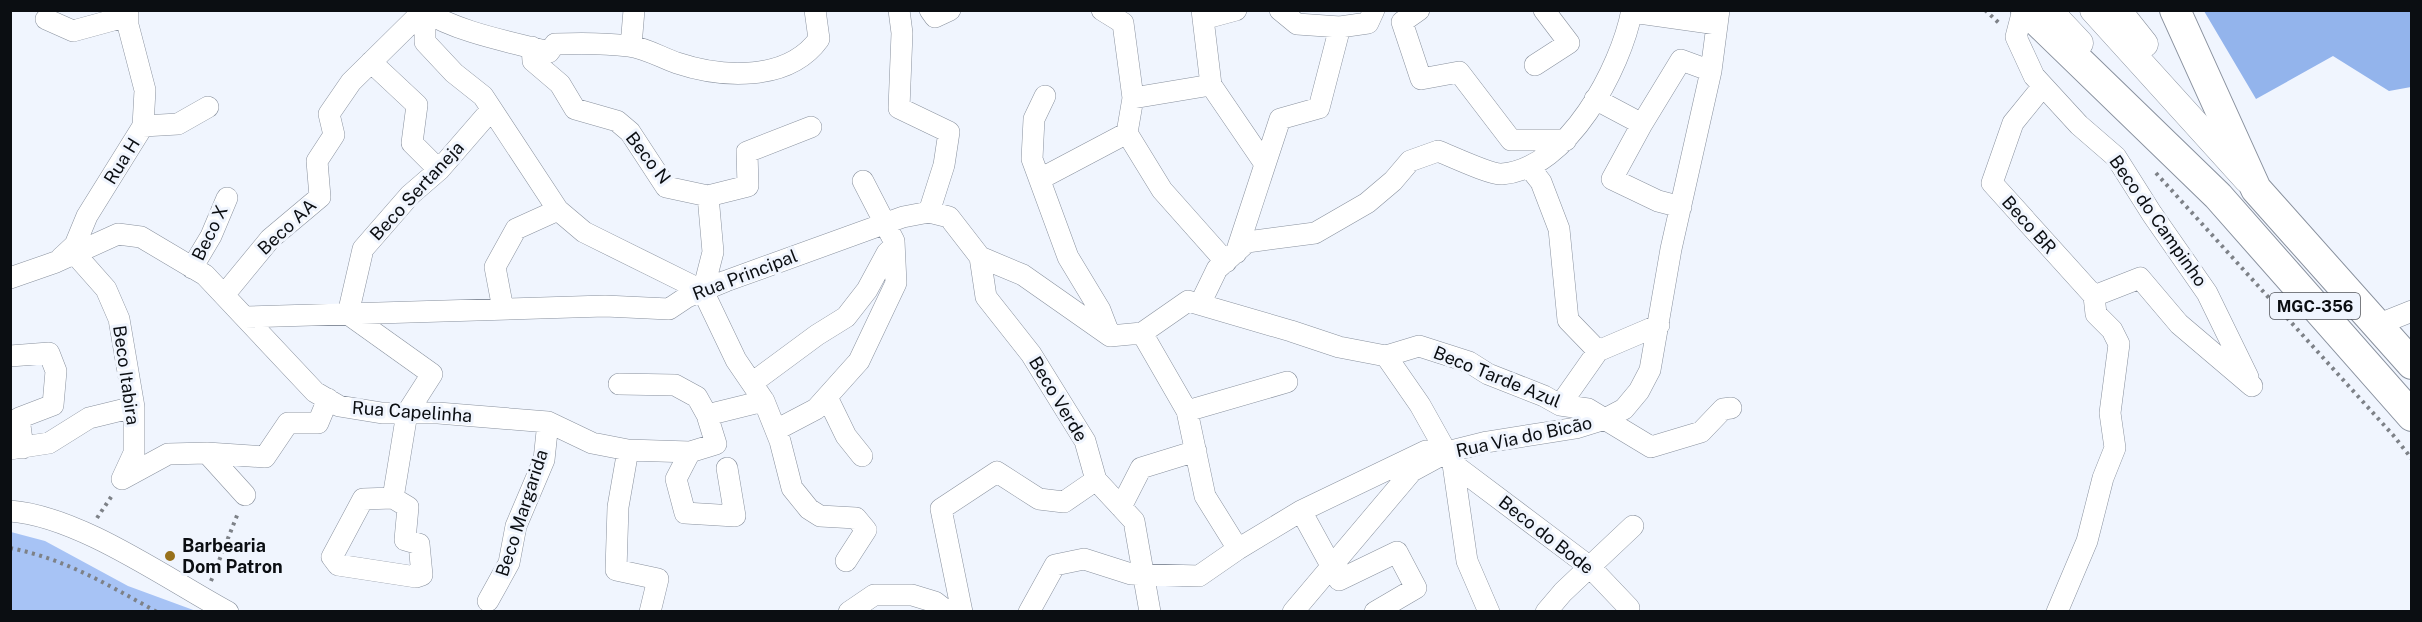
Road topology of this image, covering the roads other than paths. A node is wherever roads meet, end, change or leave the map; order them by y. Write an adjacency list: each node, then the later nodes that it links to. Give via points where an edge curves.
1 (634, 10): 24 (street)
2 (815, 10): 24 (street, via 819,39 811,50 789,64 764,71 723,73 679,64)
3 (899, 10): 52 (street, via 899,108 949,132 944,165)
4 (930, 10): 5 (street, via 935,17)
5 (950, 10)
6 (1102, 10): 32 (street, via 1123,24)
7 (1236, 10): 19 (street)
8 (1280, 10): 23 (street, via 1297,24)
9 (1374, 10): 23 (street, via 1368,23)
10 (1419, 10): 40 (street, via 1402,22 1421,79 1459,72 1511,140)
11 (1544, 10): 27 (street, via 1569,43)
12 (2049, 10): 48 (main road, MGC-356)
13 (2093, 10): 46 (main road, MGC-356)
14 (2118, 10): 46 (main road, MGC-356, via 2244,167)
15 (2175, 10): 46 (highway)
16 (423, 11): 25 (street, via 449,24); 26 (street, Beco AA); 35 (street, via 425,42 483,96)
17 (1632, 11): 20 (street); 33 (street, via 1609,79)
18 (128, 13): 21 (street, via 73,31); 37 (street, Rua H, via 145,90)
19 (1203, 15): 29 (street)
20 (1718, 17): 28 (street, Rua Via do Bicão)
21 (46, 19)
22 (2022, 19): 30 (street, Beco do Campinho, via 2034,76); 48 (highway, MGC-356)
23 (1340, 27): 41 (street, via 1319,108 1280,119)
24 (632, 46): 25 (street, via 555,44 549,52)
25 (532, 47): 47 (street, Beco N, via 533,61 560,84 575,109 617,121 630,132 666,187)
26 (371, 62): 43 (street, via 417,105 412,143); 61 (street, Beco AA, via 351,82 330,114 334,135 317,160 320,197 270,239)
27 (1535, 65)
28 (1711, 71): 36 (street, via 1681,60); 50 (street, Rua Via do Bicão)
29 (1211, 85): 32 (street); 41 (street)
30 (2043, 86): 62 (street, Beco BR, via 2013,123 1992,183); 62 (street, Beco do Campinho, via 2116,157 2207,293 2252,386 2179,324 2140,278)
31 (1045, 96): 44 (street, via 1034,119 1032,159)
32 (1133, 98): 39 (street)
33 (1595, 99): 36 (street); 40 (street)
34 (208, 107): 37 (street, via 178,123)
35 (490, 110): 43 (street, Beco Sertaneja); 51 (street)
36 (1642, 124): 50 (street, via 1612,179 1658,201)
37 (143, 126): 57 (street, Rua H)
38 (811, 127): 47 (street, via 747,152 748,186)
39 (1127, 133): 44 (street); 56 (street, via 1162,190)
40 (1566, 140): 42 (street)
41 (1265, 164): 56 (street)
42 (1530, 168): 56 (street, via 1500,175 1438,151 1410,161 1367,203 1315,233 1247,242); 72 (street, via 1541,182 1559,229 1568,320)
43 (439, 170): 66 (street, Beco Sertaneja, via 410,195 363,249)
44 (1040, 179): 71 (street, via 1068,257 1100,310)
45 (863, 181): 53 (street)
46 (2256, 189): 69 (highway, MGC-356)
47 (708, 196): 60 (street, via 713,252)
48 (2218, 196): 88 (highway, MGC-356)
49 (227, 198): 58 (street, Beco X)
50 (1681, 207): 68 (street, Rua Via do Bicão)
51 (558, 210): 60 (street, via 584,232); 64 (street, via 516,229 495,267)
52 (929, 212): 53 (street, Rua Principal); 55 (street, via 949,217)
53 (886, 223): 54 (street); 60 (street, Rua Principal)
54 (894, 246): 78 (street, via 846,317); 79 (street, via 896,283 859,361)
55 (980, 257): 71 (street, via 1023,275); 100 (street, Beco Verde, via 986,297 1031,354 1085,441)
56 (1231, 257): 63 (street)
57 (65, 258): 58 (street, Rua Capelinha, via 118,234 141,237); 59 (street); 83 (street, Beco Itabira, via 106,288 119,319)
58 (192, 268): 61 (street, Rua Capelinha, via 206,275)
59 (10, 278)
60 (703, 291): 64 (street, Rua Principal, via 669,309); 78 (street)
61 (224, 295): 67 (street, Rua Capelinha)
62 (2094, 296): 125 (street, via 2096,314 2112,330 2119,345 2110,413 2115,448 2087,541)
63 (1194, 302): 70 (street); 74 (street, via 1339,347)
64 (503, 309): 66 (street, Rua Principal)
65 (2412, 311): 69 (street)
66 (348, 314): 67 (street, Rua Principal); 86 (street, via 432,374)
67 (245, 317): 80 (street, Rua Capelinha, via 315,392)
68 (1659, 325): 72 (street); 89 (street, Rua Via do Bicão, via 1650,370 1639,391 1624,409)
69 (2377, 325): 75 (highway, MGC-356)
70 (1142, 333): 71 (street); 85 (street)
71 (1110, 336)
72 (1598, 351): 82 (street)
73 (10, 356): 92 (street, via 49,353 56,371 53,405 20,418)
74 (1386, 356): 82 (street, Beco Tarde Azul, via 1419,346 1469,362); 97 (street)
75 (2412, 364)
76 (1287, 382): 85 (street)
77 (619, 384): 87 (street, via 675,385 697,397)
78 (752, 384): 81 (street)
79 (827, 397): 91 (street, via 816,409); 98 (street, via 846,436)
80 (328, 399): 86 (street, Rua Capelinha, via 339,406); 96 (street, via 318,423 288,423 265,457)
81 (764, 401): 87 (street); 91 (street)
82 (1560, 405): 89 (street, Beco Tarde Azul, via 1588,409)
83 (134, 407): 92 (street, via 89,418 49,443); 96 (street, Beco Itabira, via 134,453 122,479 168,454)
84 (1731, 408): 89 (street, Beco Tarde Azul, via 1723,409 1701,432 1651,447)
85 (1187, 411): 94 (street)
86 (407, 413): 90 (street, Rua Capelinha); 102 (street)
87 (707, 415): 95 (street, via 716,444)
88 (2412, 416)
89 (1605, 419): 97 (street, Rua Via do Bicão)
90 (548, 422): 93 (street, Rua Capelinha, via 592,443); 112 (street, Beco Margarida, via 544,460 516,526 509,563)
91 (776, 430): 108 (street, via 792,488 809,509 820,516 856,518 866,530)
92 (16, 448)
93 (628, 450): 95 (street, Rua Capelinha); 114 (street, via 618,507 616,570 658,579)
94 (1196, 451): 103 (street, via 1140,468); 107 (street, via 1205,496)
95 (690, 452): 99 (street, via 676,479 685,513 735,516)
96 (207, 453): 101 (street)
97 (1447, 453): 105 (street); 109 (street, Rua Via do Bicão, via 1412,471); 110 (street, Beco do Bode); 122 (street, via 1467,561)
98 (862, 456)
99 (727, 468)
100 (1096, 480): 103 (street, Beco Verde); 117 (street, via 1064,502 1039,499 997,472 941,509)
101 (245, 495)
102 (393, 498): 102 (street, via 363,499 332,557 334,562 422,575 419,544 405,540 408,507)
103 (1121, 507): 111 (street, Beco Verde, via 1134,521)
104 (10, 511): 113 (street, via 52,520 87,534)
105 (1301, 511): 107 (street); 109 (street)
106 (1633, 526): 110 (street)
107 (1238, 549): 111 (street, via 1199,576)
108 (846, 561)
109 (1330, 565): 120 (street, Rua Via do Bicão); 121 (street, via 1339,580 1397,552 1416,588)
110 (1590, 567): 123 (street); 124 (street, Beco do Bode, via 1629,608)
111 (1144, 573): 118 (street, via 1131,574 1084,559 1056,565); 119 (street, Beco Verde)
112 (488, 601)
113 (228, 612)
114 (650, 612)
115 (849, 612): 116 (street, via 874,595 912,595 935,602)
116 (948, 612)
117 (962, 612)
118 (1029, 612)
119 (1150, 612)
120 (1293, 612)
121 (1375, 612)
122 (1489, 612)
123 (1546, 612)
124 (1626, 612)
125 (2057, 612)

